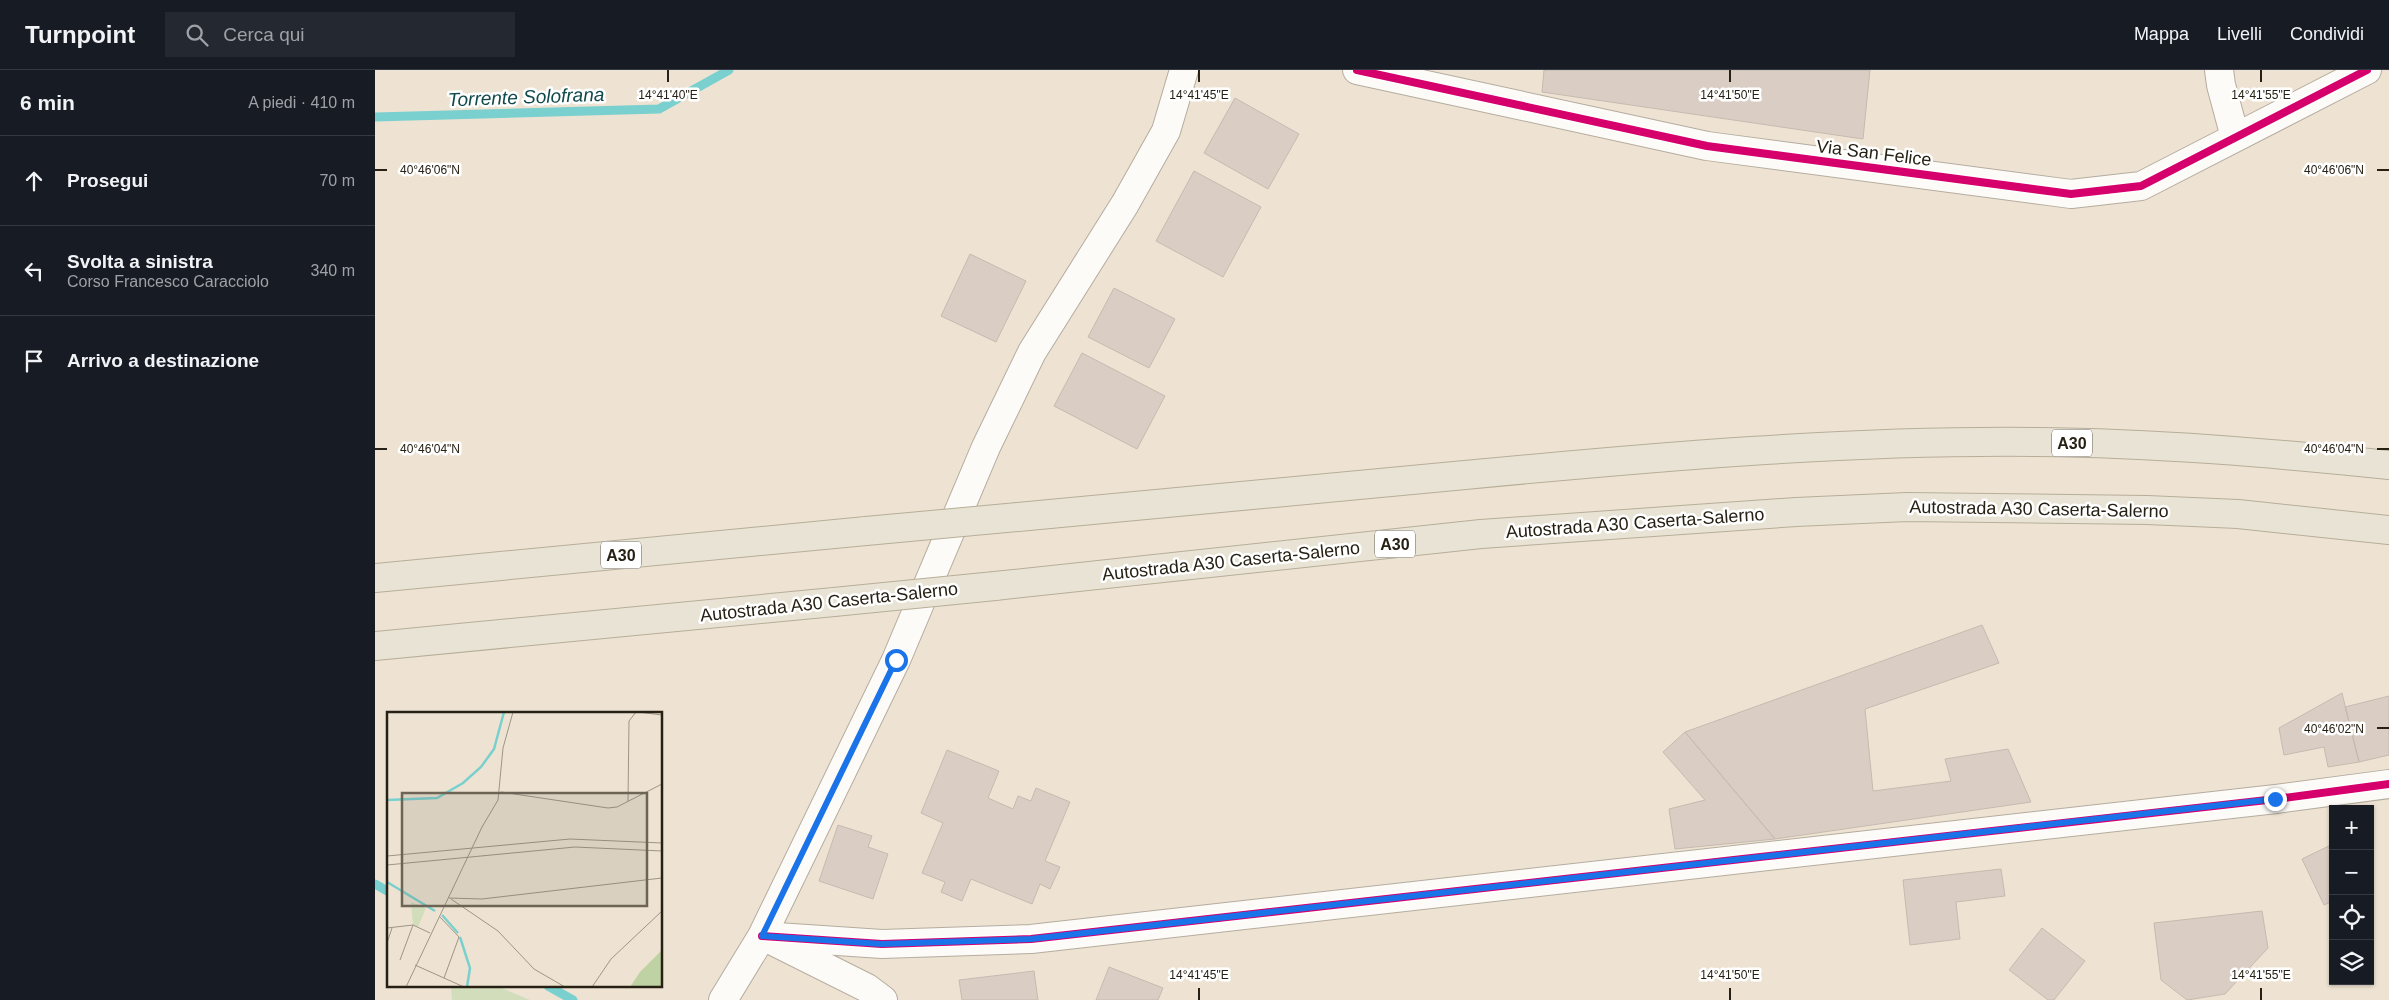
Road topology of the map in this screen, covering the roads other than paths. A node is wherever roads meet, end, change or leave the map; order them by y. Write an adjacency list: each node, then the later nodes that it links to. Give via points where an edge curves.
1 (1184, 70): 11 (street, via 1165,131 1125,204 1032,352 986,447 896,660)
2 (1357, 70): 5 (street, Via San Felice, via 1707,146 2071,194 2141,186)
3 (2219, 70): 5 (street)
4 (2367, 70): 5 (street, Via San Felice)
5 (2235, 137)
6 (2389, 465): 8 (highway, A30, bridge, via 2225,450 2039,442 1754,450)
7 (2389, 530): 9 (highway, Autostrada A30 Caserta-Salerno / A30, bridge, via 2247,515 2147,510 1907,507 1796,512 1481,534 995,586)
8 (375, 578)
9 (375, 646)
10 (2389, 784): 11 (street, via 1031,939 882,944)
11 (762, 936): 12 (street); 13 (street, via 867,988)
12 (723, 1000)
13 (883, 1000)

